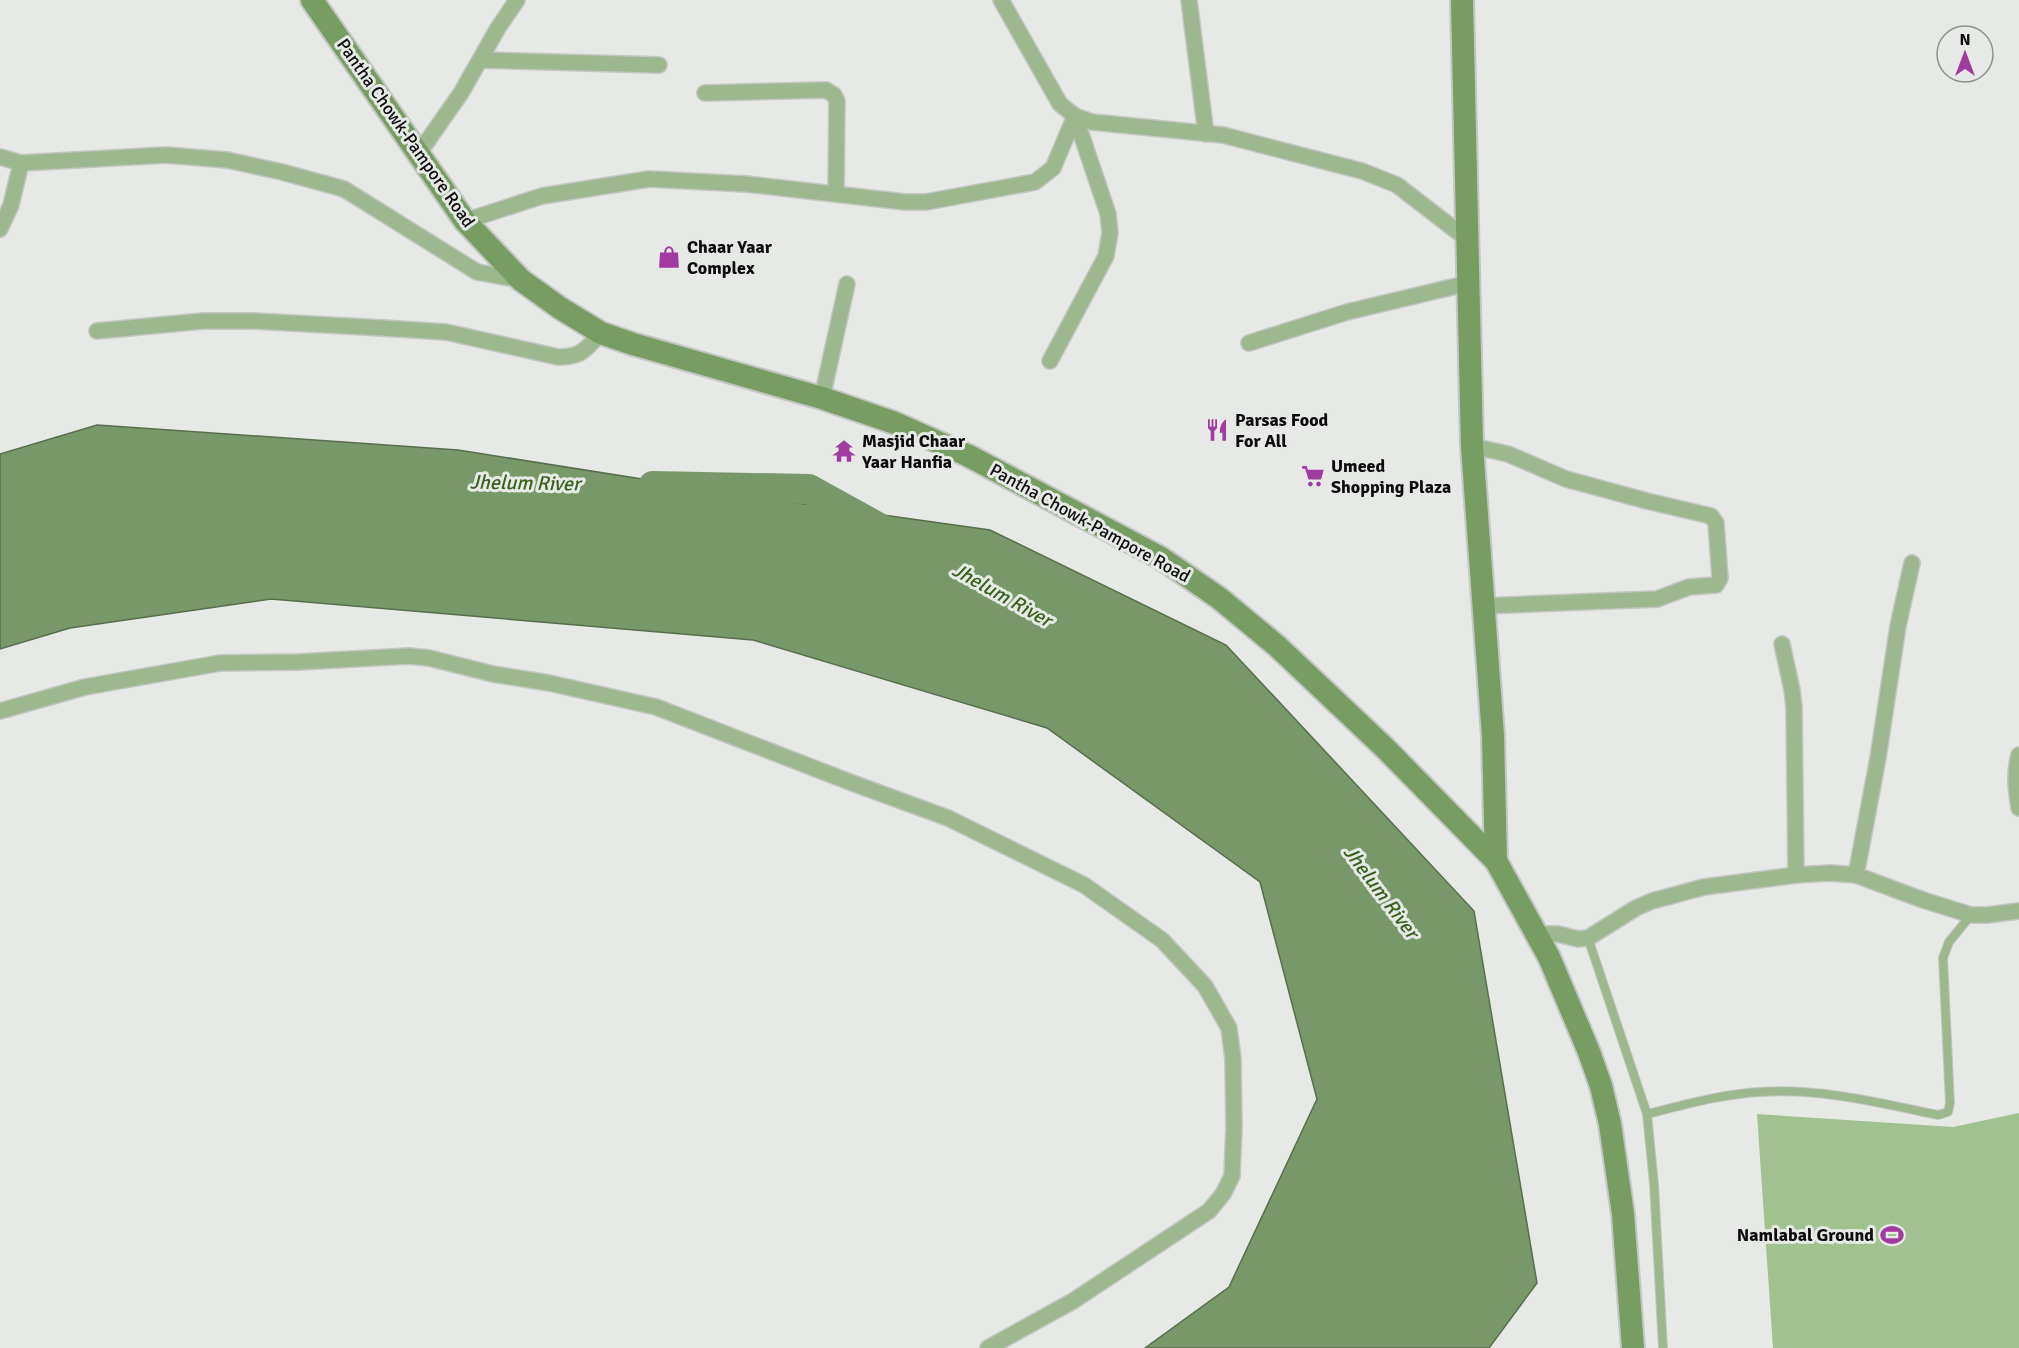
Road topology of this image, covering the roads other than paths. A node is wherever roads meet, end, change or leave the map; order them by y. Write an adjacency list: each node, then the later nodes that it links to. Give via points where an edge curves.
1 (312, 0): 11 (main road, Pantha Chowk-Pampore Road)
2 (517, 0): 6 (street)
3 (1001, 0): 9 (street, via 1060,104)
4 (1189, 0): 10 (street)
5 (1462, 0): 17 (main road)
6 (480, 60): 7 (street); 11 (street)
7 (659, 65)
8 (705, 93): 14 (street, via 831,92 837,101)
9 (1076, 116): 10 (street, via 1092,122); 14 (street, via 1053,168 1035,182 926,202); 24 (street, via 1108,214 1110,233 1106,256)
10 (1206, 134): 17 (street, via 1270,146 1379,177 1397,185)
11 (419, 153): 15 (main road, Pantha Chowk-Pampore Road)
12 (0, 157): 13 (street)
13 (21, 163): 16 (street, via 11,205); 18 (street, via 166,155 227,160 282,172 345,189 477,273)
14 (836, 194): 15 (street, via 649,179 542,196)
15 (465, 220): 18 (main road, Pantha Chowk-Pampore Road)
16 (0, 229)
17 (1467, 239): 19 (main road)
18 (521, 280): 22 (main road, Pantha Chowk-Pampore Road)
19 (1469, 283): 23 (street, via 1347,312); 26 (main road)
20 (847, 284): 25 (street)
21 (97, 331): 22 (street, via 203,321 383,328 446,332 558,357 580,355)
22 (601, 333): 25 (main road, Pantha Chowk-Pampore Road)
23 (1249, 343)
24 (1050, 361)
25 (822, 398): 33 (main road, Pantha Chowk-Pampore Road, via 895,423 969,456 1161,558 1278,646)
26 (1472, 446): 28 (main road); 28 (street, via 1508,454 1566,479 1711,516 1716,523 1720,578 1716,585 1689,587 1657,599)
27 (1912, 563): 35 (street)
28 (1482, 606): 33 (main road, via 1493,736)
29 (1782, 644): 34 (street, via 1794,707)
30 (0, 711): 41 (street, via 85,687 220,663 429,658 656,707 948,818 1084,885 1162,940 1204,986 1228,1028 1233,1059 1232,1176 1209,1211 1073,1301)
31 (2019, 755): 32 (street, via 2015,784)
32 (2019, 808)
33 (1496, 861): 38 (main road, Pantha Chowk-Pampore Road)
34 (1796, 875): 35 (street); 39 (street, via 1704,887 1652,902 1617,918)
35 (1856, 875): 37 (street)
36 (2019, 911): 37 (street)
37 (1971, 915): 40 (lane, via 1949,942 1943,957 1948,1112 1938,1115 1798,1091 1759,1092)
38 (1536, 934): 39 (street); 42 (main road, Pantha Chowk-Pampore Road, via 1589,1052 1610,1124 1623,1214)
39 (1588, 938): 40 (lane)
40 (1647, 1114): 43 (lane)
41 (988, 1348)
42 (1633, 1348)
43 (1663, 1348)

